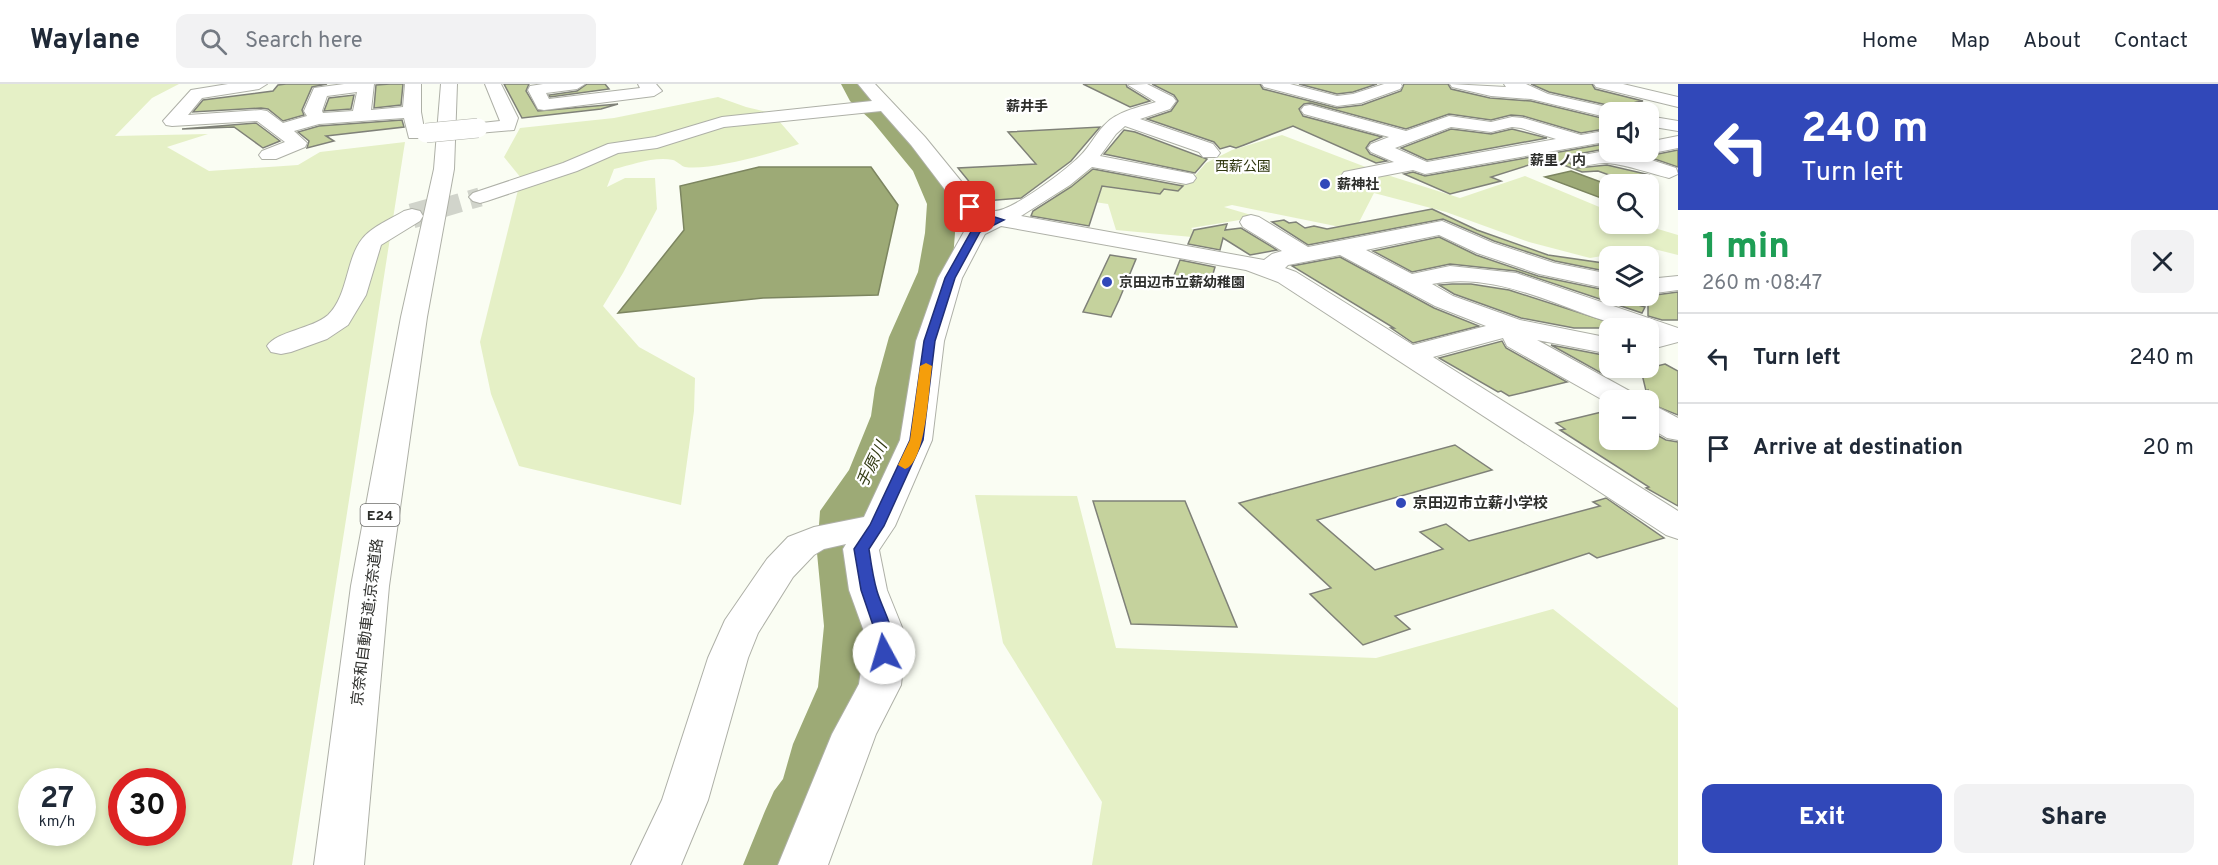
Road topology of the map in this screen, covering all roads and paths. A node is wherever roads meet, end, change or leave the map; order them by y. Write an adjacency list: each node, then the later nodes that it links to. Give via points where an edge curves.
1 (260, 84): 21 (main road, via 248,102); 21 (main road, via 197,94 172,121)
2 (413, 84): 20 (main road)
3 (449, 84): 43 (main road, 京奈和自動車道;京奈道路 / E24)
4 (457, 84): 43 (main road, 京奈和自動車道;京奈道路 / E24, via 454,143)
5 (493, 84): 20 (main road, bridge, via 509,118 508,126 414,134)
6 (577, 84): 7 (main road, via 536,90 544,105 654,91)
7 (646, 84)
8 (866, 84): 18 (main road)
9 (1139, 84): 24 (main road, via 1136,85 1167,101)
10 (1270, 84): 16 (main road)
11 (1393, 84): 16 (main road, via 1364,97)
12 (1458, 84): 15 (main road)
13 (1512, 84): 15 (main road)
14 (1602, 84): 17 (main road)
15 (1532, 94): 19 (main road)
16 (1334, 101): 30 (main road, via 1310,110)
17 (1678, 102)
18 (884, 105): 48 (main road, via 722,122 657,142 615,148); 50 (main road, via 970,207 982,216)
19 (1599, 109)
20 (412, 112): 22 (main road)
21 (261, 115): 27 (main road)
22 (361, 116): 23 (main road); 23 (main road, via 367,86 320,92 313,111)
23 (318, 119): 27 (main road)
24 (1123, 119): 35 (main road, via 1206,148); 39 (main road, via 1109,130)
25 (1659, 123): 26 (main road)
26 (1678, 126)
27 (280, 129): 36 (main road, via 298,143)
28 (1678, 131): 29 (main road)
29 (1659, 133)
30 (1408, 136): 32 (main road, via 1449,120 1491,127 1523,123); 41 (main road, via 1378,148)
31 (1599, 137): 32 (main road)
32 (1579, 140): 37 (main road)
33 (1678, 142): 34 (main road)
34 (1659, 146)
35 (1210, 153)
36 (269, 155)
37 (1482, 158): 41 (main road, via 1425,168); 44 (main road)
38 (1599, 158): 42 (main road)
39 (1088, 160): 47 (main road); 50 (main road, via 1063,181)
40 (1638, 162): 45 (main road)
41 (1415, 164): 46 (main road)
42 (1561, 164)
43 (444, 169): 69 (main road, 京奈和自動車道;京奈道路 / E24, via 382,504)
44 (1519, 172)
45 (1669, 172)
46 (1351, 176)
47 (1186, 178)
48 (480, 197)
49 (412, 216): 62 (main road, via 371,242 353,295 339,319 317,333)
50 (1000, 220): 54 (main road); 67 (main road, via 976,230 950,278 930,341 916,440)
51 (1251, 222): 53 (main road)
52 (1343, 247): 53 (main road); 55 (main road, via 1442,228 1495,252); 56 (main road)
53 (1303, 254): 54 (main road, via 1280,259)
54 (1269, 269): 63 (main road, via 1287,276)
55 (1599, 280)
56 (1408, 282): 59 (main road, via 1444,301); 60 (main road, via 1450,273 1507,278)
57 (1678, 283): 58 (main road)
58 (1659, 285)
59 (1513, 327): 61 (main road); 63 (main road); 64 (main road, via 1517,340)
60 (1665, 343)
61 (1599, 344)
62 (281, 346)
63 (1410, 355): 68 (main road)
64 (1606, 390)
65 (1659, 420): 66 (main road)
66 (1678, 431)
67 (870, 527): 70 (main road, via 814,539 801,546 780,568 739,630 685,800); 71 (main road, via 861,549 868,590 886,637 880,686 854,734)
68 (1678, 527)
69 (339, 865)
70 (656, 865)
71 (803, 865)

